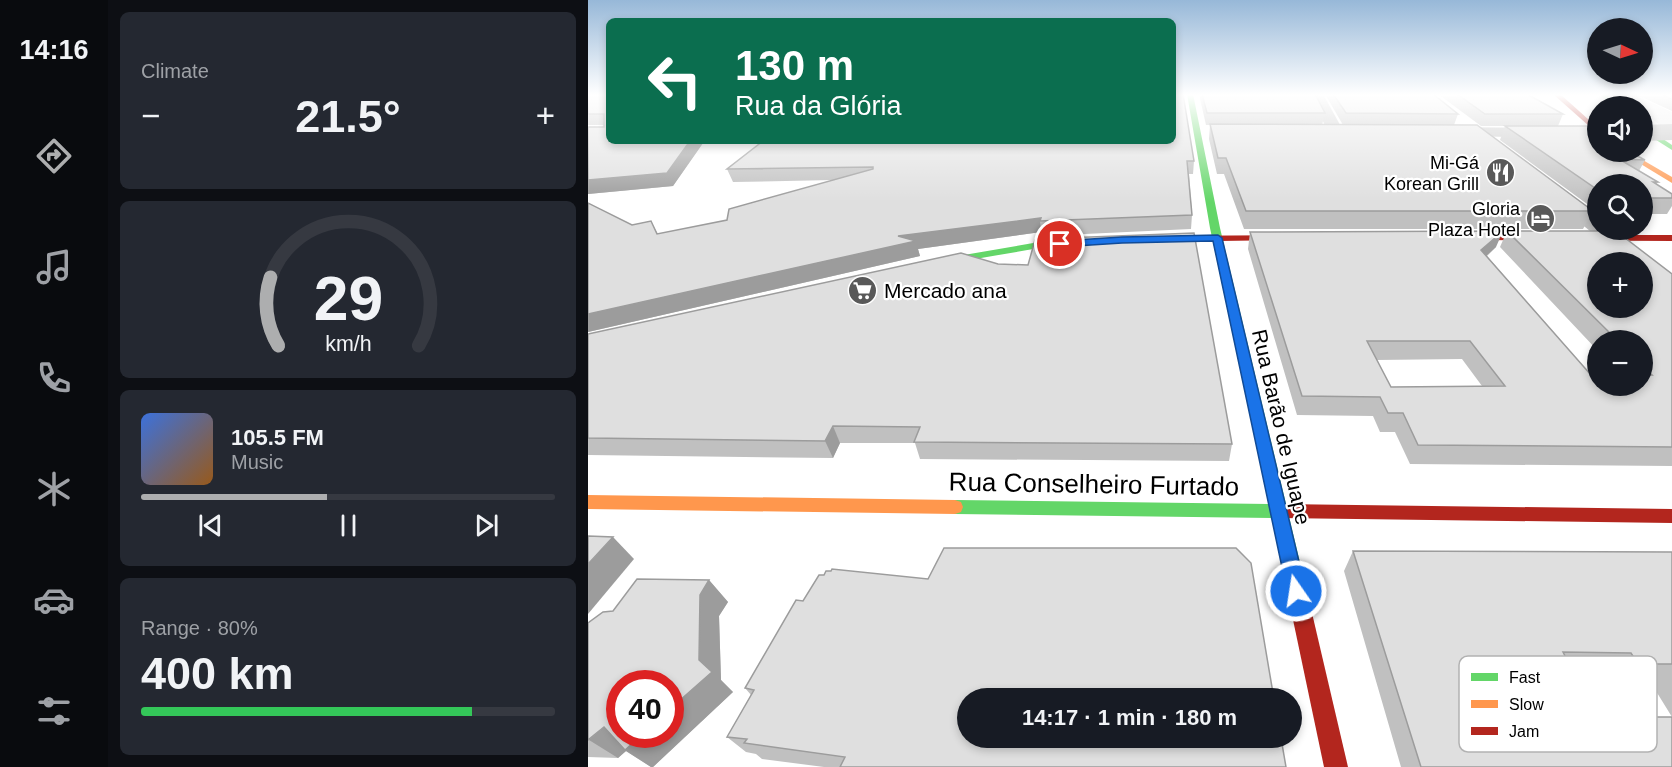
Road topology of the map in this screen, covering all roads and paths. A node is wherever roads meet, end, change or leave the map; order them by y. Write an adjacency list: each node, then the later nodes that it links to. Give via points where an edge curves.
1 (1198, 130): 21 (main road, Rua Barão de Iguape)
2 (1340, 130): 4 (street)
3 (1472, 130): 6 (street)
4 (1314, 132)
5 (1432, 132): 6 (street)
6 (1475, 132): 7 (street); 12 (street)
7 (1587, 132)
8 (1672, 132): 9 (street, bridge)
9 (1653, 133)
10 (1653, 135): 11 (main road)
11 (1672, 148)
12 (1502, 153)
13 (1653, 159): 15 (main road)
14 (1641, 162): 17 (main road)
15 (1672, 174)
16 (1538, 180): 18 (street)
17 (1672, 181)
18 (1587, 217)
19 (1587, 232): 23 (main road)
20 (1653, 236): 24 (main road)
21 (1218, 238): 22 (main road); 25 (main road); 31 (main road, Rua Barão de Iguape)
22 (1302, 238)
23 (1441, 238)
24 (1672, 238)
25 (1132, 239)
26 (1616, 240): 28 (street)
27 (1086, 242): 29 (main road, via 1039,245)
28 (1631, 252)
29 (910, 268)
30 (588, 502): 31 (main road, Rua Conselheiro Furtado)
31 (1278, 510): 32 (main road, Rua Conselheiro Furtado); 33 (main road, Rua Barão de Iguape)
32 (1672, 516)
33 (1336, 767)

